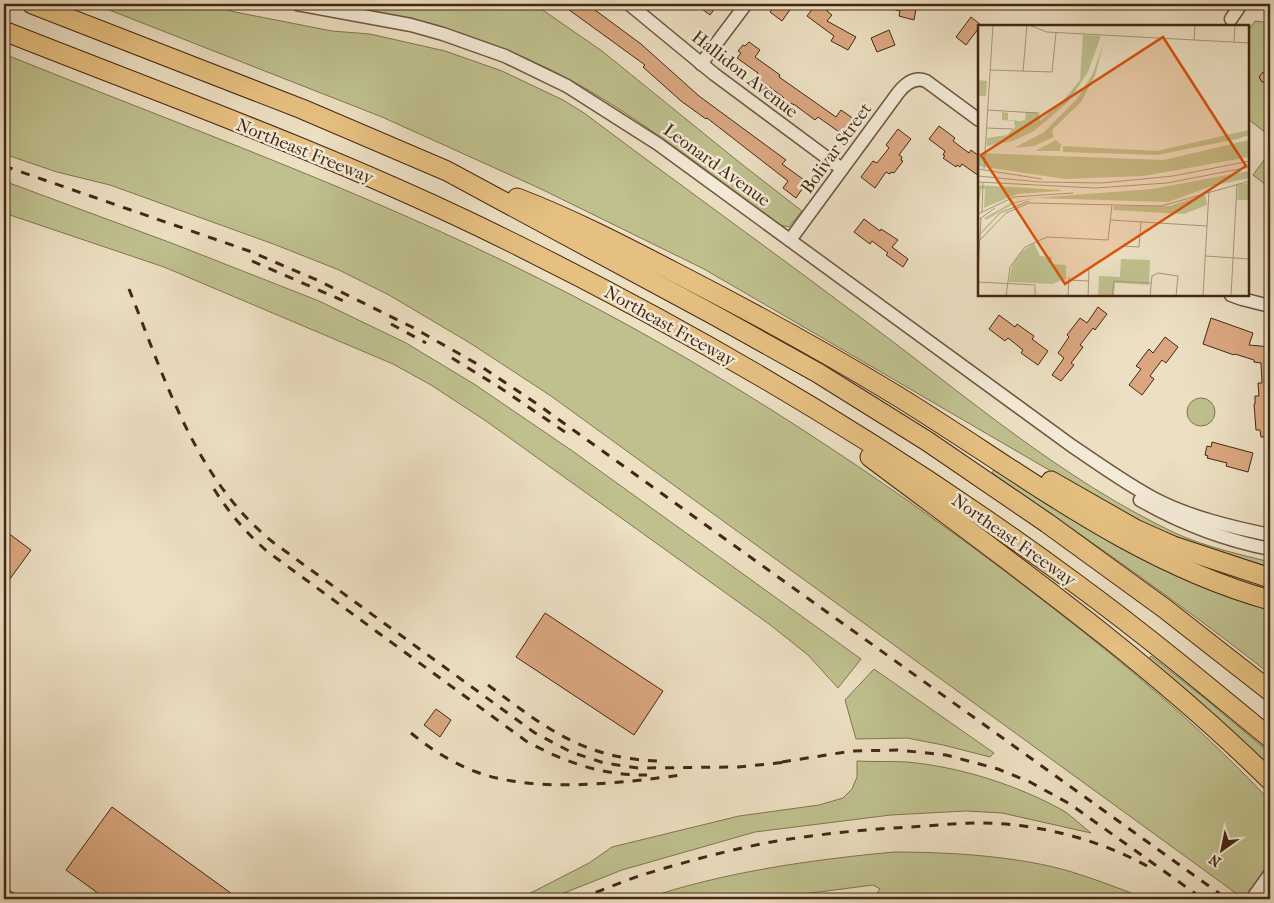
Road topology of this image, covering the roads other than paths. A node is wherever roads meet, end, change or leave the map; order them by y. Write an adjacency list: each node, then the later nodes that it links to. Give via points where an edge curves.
1 (32, 4): 11 (highway, Northeast Freeway, via 302,109)
2 (297, 4): 12 (street, Leonard Avenue, via 427,29 536,69 630,125)
3 (629, 4): 8 (street, Hallidon Avenue)
4 (746, 4): 8 (street)
5 (1241, 4): 6 (street)
6 (1231, 19)
7 (4, 31): 15 (highway, Northeast Freeway, via 392,186 596,285)
8 (701, 64): 10 (street, Hallidon Avenue)
9 (978, 119): 10 (street, Bolivar Street, via 931,84 922,79 914,80 898,93)
10 (842, 169): 12 (street, Bolivar Street)
11 (447, 171): 16 (highway, via 544,208 633,251 746,309); 22 (highway, Northeast Freeway, via 818,373 927,441 1164,608)
12 (790, 240): 17 (street, Leonard Avenue)
13 (1234, 296): 14 (street)
14 (1270, 306)
15 (767, 379): 23 (highway, Northeast Freeway, via 870,443 1074,581); 24 (highway, via 1129,654)
16 (894, 394): 20 (highway, via 960,427 1135,529 1173,546); 21 (highway, via 1130,544 1188,572)
17 (1072, 446): 18 (street, Leonard Avenue, via 1155,499 1233,527); 19 (street, Leonard Avenue, via 1125,490 1161,512 1205,532)
18 (1270, 535)
19 (1270, 549)
20 (1270, 578)
21 (1270, 600)
22 (1270, 691)
23 (1270, 738)
24 (1270, 780)
25 (1270, 874): 28 (street)
26 (4, 895): 27 (street)
27 (10, 899)
28 (1252, 899)

